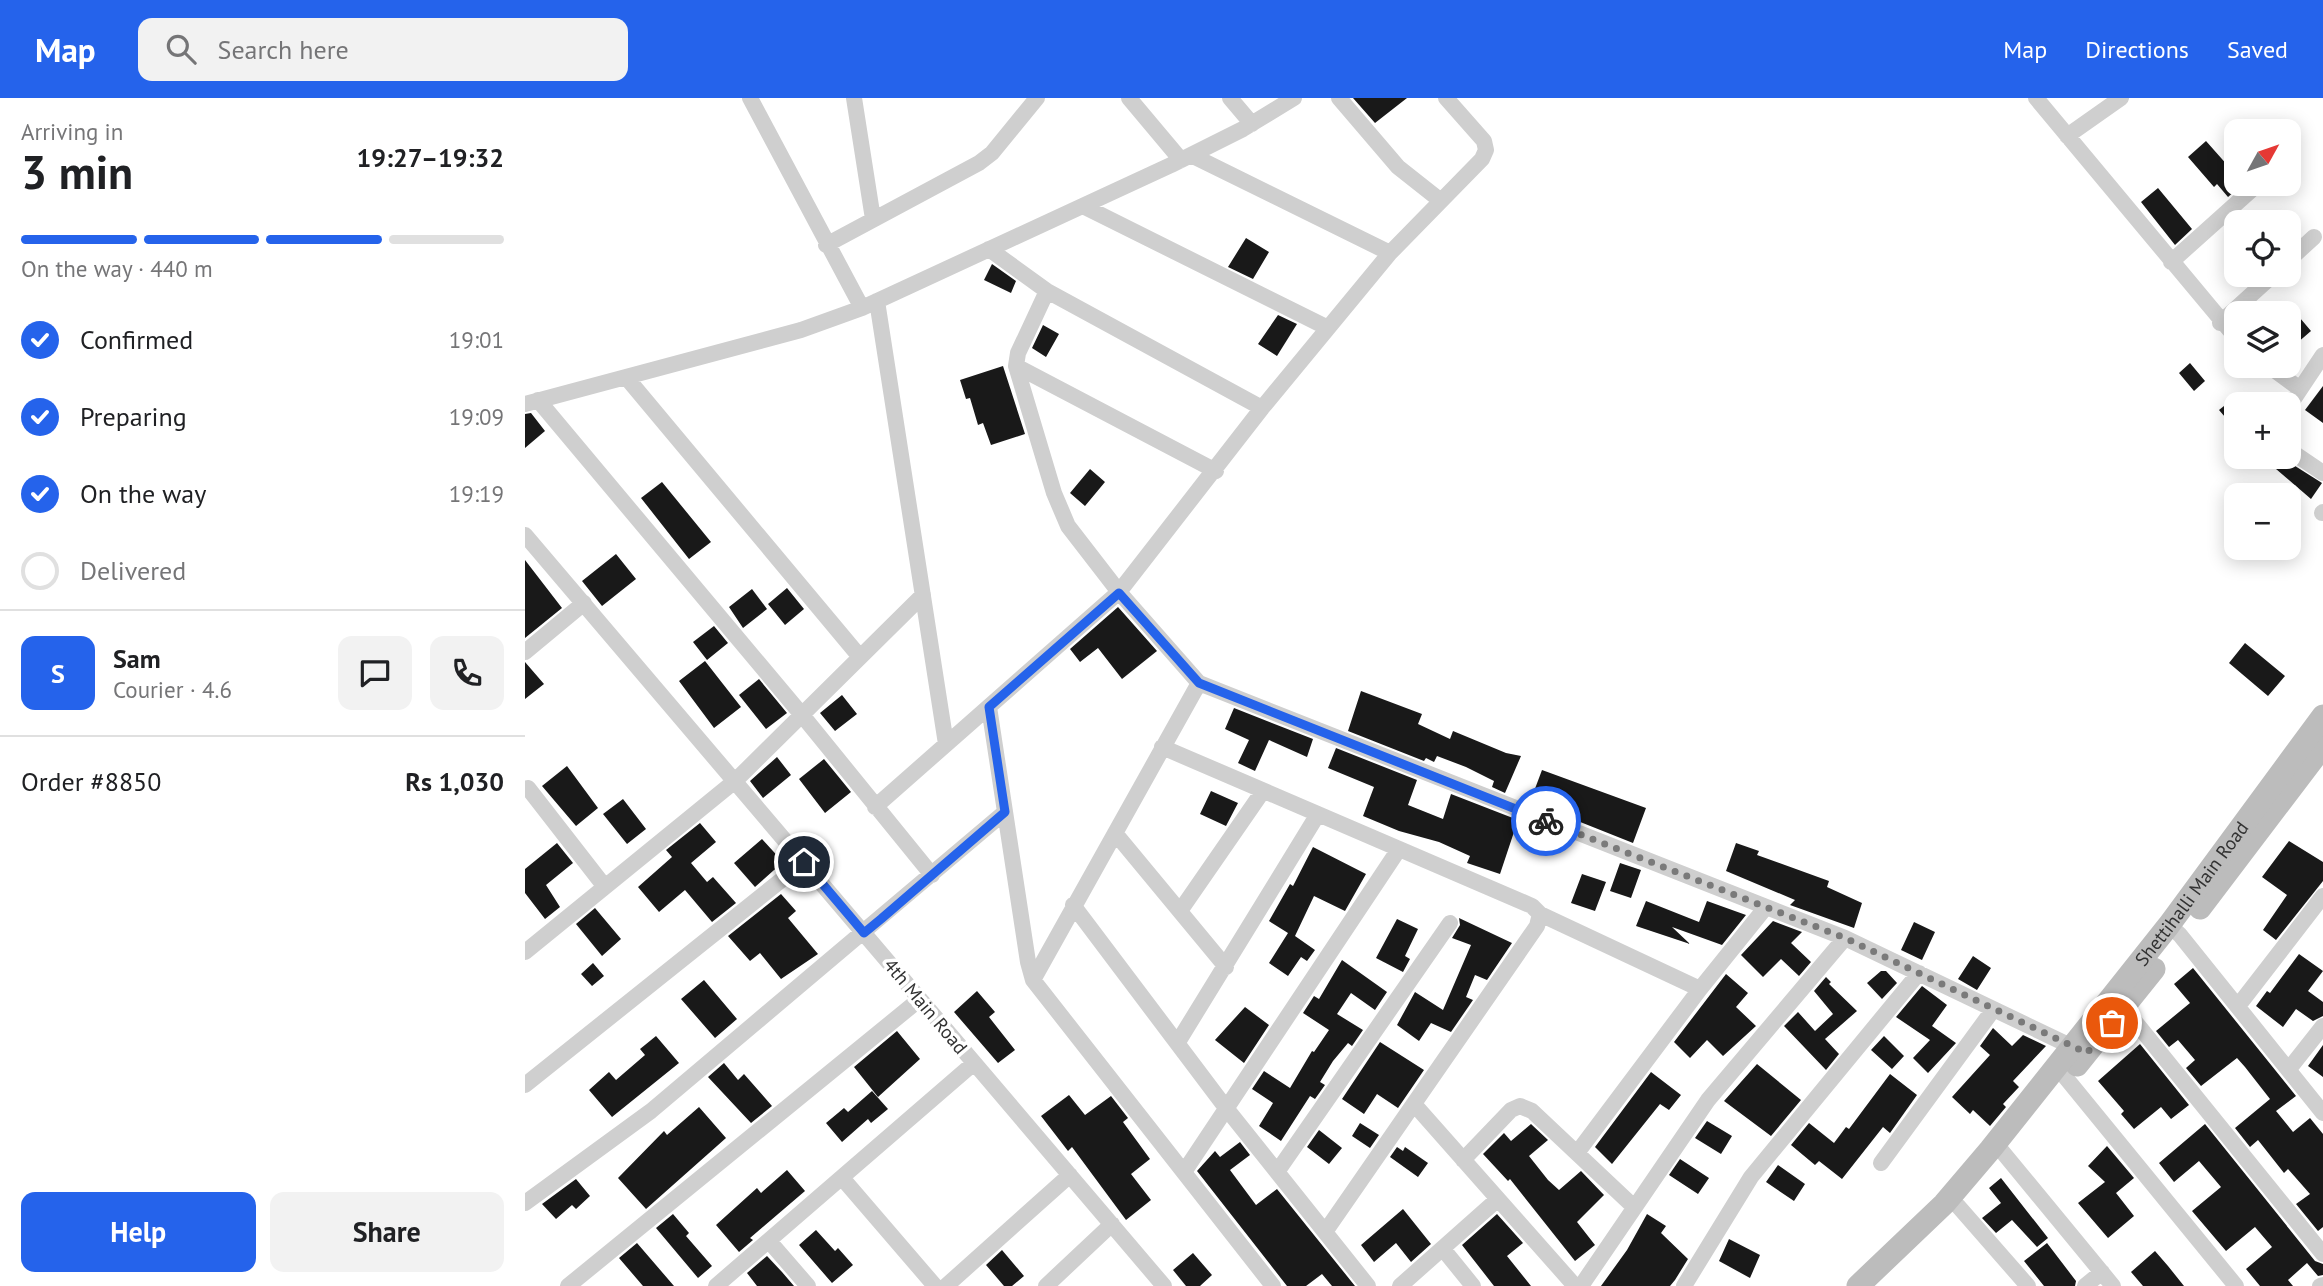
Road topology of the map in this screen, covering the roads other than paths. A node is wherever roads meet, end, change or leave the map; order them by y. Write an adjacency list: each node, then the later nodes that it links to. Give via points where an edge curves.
1 (750, 98): 19 (street)
2 (854, 98): 17 (street)
3 (1037, 98): 17 (street, via 979,163)
4 (1129, 98): 13 (street)
5 (1230, 98): 11 (street)
6 (1294, 98): 11 (street)
7 (1339, 98): 15 (street, via 1398,167)
8 (1447, 98): 15 (street, via 1484,141 1486,150)
9 (2036, 98): 12 (street)
10 (2121, 98): 12 (street)
11 (1252, 124): 13 (street)
12 (2067, 136): 23 (street)
13 (1186, 158): 16 (street); 22 (street)
14 (2244, 196): 23 (street)
15 (1441, 201): 22 (street)
16 (1083, 206): 21 (street); 29 (street)
17 (873, 219): 19 (street)
18 (2313, 237): 20 (street)
19 (826, 245): 26 (street)
20 (2301, 248)
21 (989, 249): 25 (street); 26 (street)
22 (1390, 253): 29 (street)
23 (2171, 262): 27 (street)
24 (2260, 287): 27 (street)
25 (1047, 291): 31 (street); 37 (street)
26 (869, 305): 32 (street, via 801,330); 43 (street)
27 (2221, 323): 28 (street)
28 (2224, 326)
29 (1328, 328): 37 (street)
30 (2323, 355): 34 (street)
31 (1016, 366): 39 (street); 42 (street, via 1068,526)
32 (626, 377): 36 (street); 46 (street)
33 (2285, 378): 34 (street)
34 (2300, 389): 35 (street)
35 (2298, 392)
36 (532, 402): 49 (street)
37 (1262, 408): 39 (street)
38 (2301, 458): 40 (street)
39 (1216, 471): 42 (street)
40 (2323, 473)
41 (525, 534): 44 (street, 4th Main Road)
42 (1119, 593): 47 (street); 48 (street)
43 (923, 595): 46 (street); 51 (street)
44 (583, 603): 45 (street); 54 (street, 4th Main Road)
45 (525, 652)
46 (860, 657): 49 (street)
47 (1199, 683): 53 (street); 67 (street)
48 (989, 707): 51 (street); 58 (street)
49 (803, 715): 54 (street); 57 (street)
50 (2323, 716): 71 (main road, Shettihalli Main Road)
51 (946, 744): 57 (street)
52 (2323, 746): 71 (main road, Shettihalli Main Road)
53 (1162, 747): 56 (street); 60 (street)
54 (735, 781): 62 (street, 4th Main Road); 64 (street)
55 (529, 788): 64 (street)
56 (1263, 791): 59 (street); 68 (street)
57 (875, 807): 63 (street)
58 (1005, 812): 63 (street); 77 (street)
59 (1318, 814): 61 (street); 75 (street)
60 (1115, 833): 66 (street); 68 (street)
61 (1399, 849): 69 (street, via 1532,906); 91 (street)
62 (804, 862): 72 (street, 4th Main Road); 89 (street)
63 (932, 875): 72 (street)
64 (605, 887): 74 (street)
65 (2323, 896): 80 (street)
66 (1073, 905): 77 (street); 84 (street)
67 (1766, 907): 73 (street); 78 (street)
68 (1180, 912): 75 (street)
69 (1540, 914): 78 (street); 90 (street, via 1537,926)
70 (1450, 923): 98 (street)
71 (2175, 930): 80 (street); 81 (main road, Shettihalli Main Road); 85 (main road, Shettihalli Main Road)
72 (864, 933): 79 (street, 4th Main Road); 102 (street, via 651,1111)
73 (1845, 938): 76 (street); 104 (street, via 1708,1100)
74 (527, 948)
75 (1226, 967): 84 (street)
76 (1919, 973): 82 (street); 124 (street, via 1751,1177)
77 (1034, 980): 97 (street)
78 (1700, 989): 94 (street)
79 (920, 999): 86 (street, 4th Main Road); 112 (street)
80 (2238, 1006): 87 (street)
81 (2124, 1008): 85 (main road, Shettihalli Main Road); 109 (street)
82 (1993, 1010): 85 (street); 96 (street)
83 (2323, 1026): 87 (street)
84 (1178, 1042): 91 (street)
85 (2079, 1050): 88 (main road, Shettihalli Main Road)
86 (974, 1063): 99 (street, 4th Main Road); 100 (street)
87 (2289, 1069): 92 (street)
88 (2061, 1072): 93 (main road, Shettihalli Main Road); 130 (street)
89 (525, 1085)
90 (1414, 1104): 95 (street); 106 (street)
91 (1226, 1108): 97 (street); 98 (street)
92 (2323, 1113)
93 (2000, 1149): 103 (main road, Shettihalli Main Road); 110 (street); 125 (main road, Shettihalli Main Road)
94 (1577, 1153): 95 (street, via 1532,1111 1520,1106); 104 (street)
95 (1463, 1160): 101 (street)
96 (1881, 1163)
97 (1184, 1172): 118 (street)
98 (1277, 1172): 106 (street)
99 (1070, 1175): 105 (street, 4th Main Road); 116 (street)
100 (843, 1179): 107 (street); 115 (street)
101 (1498, 1199): 108 (street); 122 (street)
102 (525, 1203)
103 (1958, 1206): 126 (main road, Shettihalli Main Road); 127 (street)
104 (1634, 1207): 123 (street)
105 (1112, 1224): 111 (street, 4th Main Road); 117 (street)
106 (1325, 1232): 119 (street)
107 (769, 1241): 113 (street); 114 (street)
108 (1443, 1249): 120 (street); 121 (street)
109 (2323, 1254)
110 (2102, 1272): 128 (street); 129 (street)
111 (1161, 1285)
112 (568, 1286)
113 (716, 1286)
114 (808, 1286)
115 (935, 1286)
116 (946, 1286)
117 (1046, 1286)
118 (1273, 1286)
119 (1368, 1286)
120 (1400, 1286)
121 (1473, 1286)
122 (1575, 1286)
123 (1581, 1286)
124 (1684, 1286)
125 (1858, 1286)
126 (1880, 1286)
127 (2028, 1286)
128 (2085, 1286)
129 (2113, 1286)
130 (2236, 1286)

